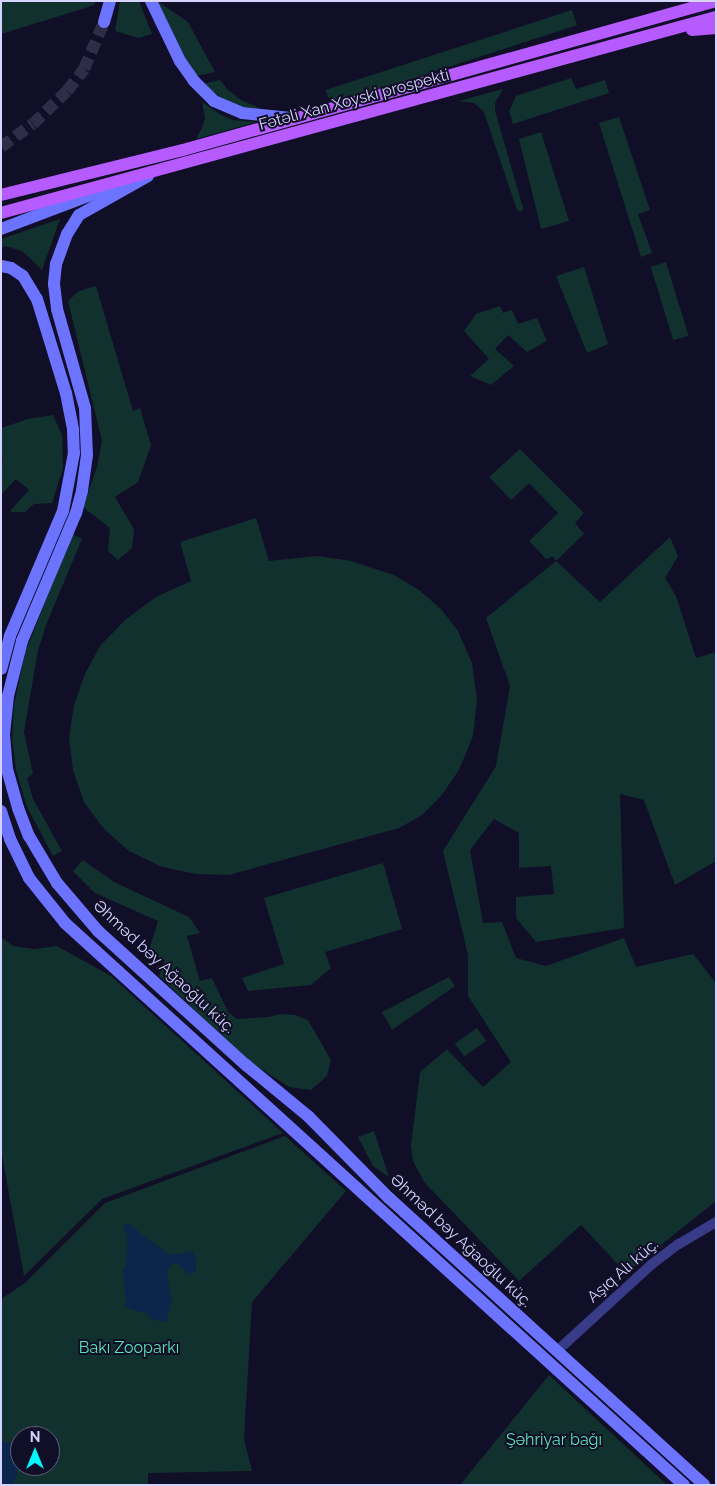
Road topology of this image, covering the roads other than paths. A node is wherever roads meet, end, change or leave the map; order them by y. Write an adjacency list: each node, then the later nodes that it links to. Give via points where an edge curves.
1 (110, 1): 7 (street)
2 (151, 1): 10 (street, via 180,61 214,101 242,114)
3 (689, 1): 6 (main road)
4 (716, 2): 6 (main road, Fətəli Xan Xoyski prospekti)
5 (716, 17): 9 (main road, Fətəli Xan Xoyski prospekti)
6 (654, 19): 10 (main road, Fətəli Xan Xoyski prospekti)
7 (104, 22)
8 (716, 28): 9 (main road)
9 (660, 33): 11 (main road, Fətəli Xan Xoyski prospekti)
10 (303, 118): 12 (main road, Fətəli Xan Xoyski prospekti)
11 (159, 169): 13 (main road, Fətəli Xan Xoyski prospekti); 14 (street); 18 (street, Əhməd bəy Ağaoğlu küç., via 79,215 59,252 54,284 57,309 84,408 88,455 72,524 15,664 4,735 11,788)
12 (1, 194)
13 (1, 213)
14 (1, 229)
15 (1, 266): 16 (street, via 23,276 32,290 53,349 73,430 74,453 63,511 10,636)
16 (1, 669)
17 (1, 811): 19 (street, Əhməd bəy Ağaoğlu küç.)
18 (37, 853): 19 (street); 20 (street, Əhməd bəy Ağaoğlu küç., via 57,883 98,931)
19 (20, 861): 21 (street, Əhməd bəy Ağaoğlu küç., via 29,878 65,923)
20 (322, 1129): 21 (street); 23 (street, Əhməd bəy Ağaoğlu küç., via 389,1198)
21 (309, 1143): 24 (street, Əhməd bəy Ağaoğlu küç.)
22 (716, 1222): 23 (street, Aşıq Alı küç., via 657,1259)
23 (557, 1351): 25 (street, Əhməd bəy Ağaoğlu küç.)
24 (684, 1485)
25 (704, 1485)

